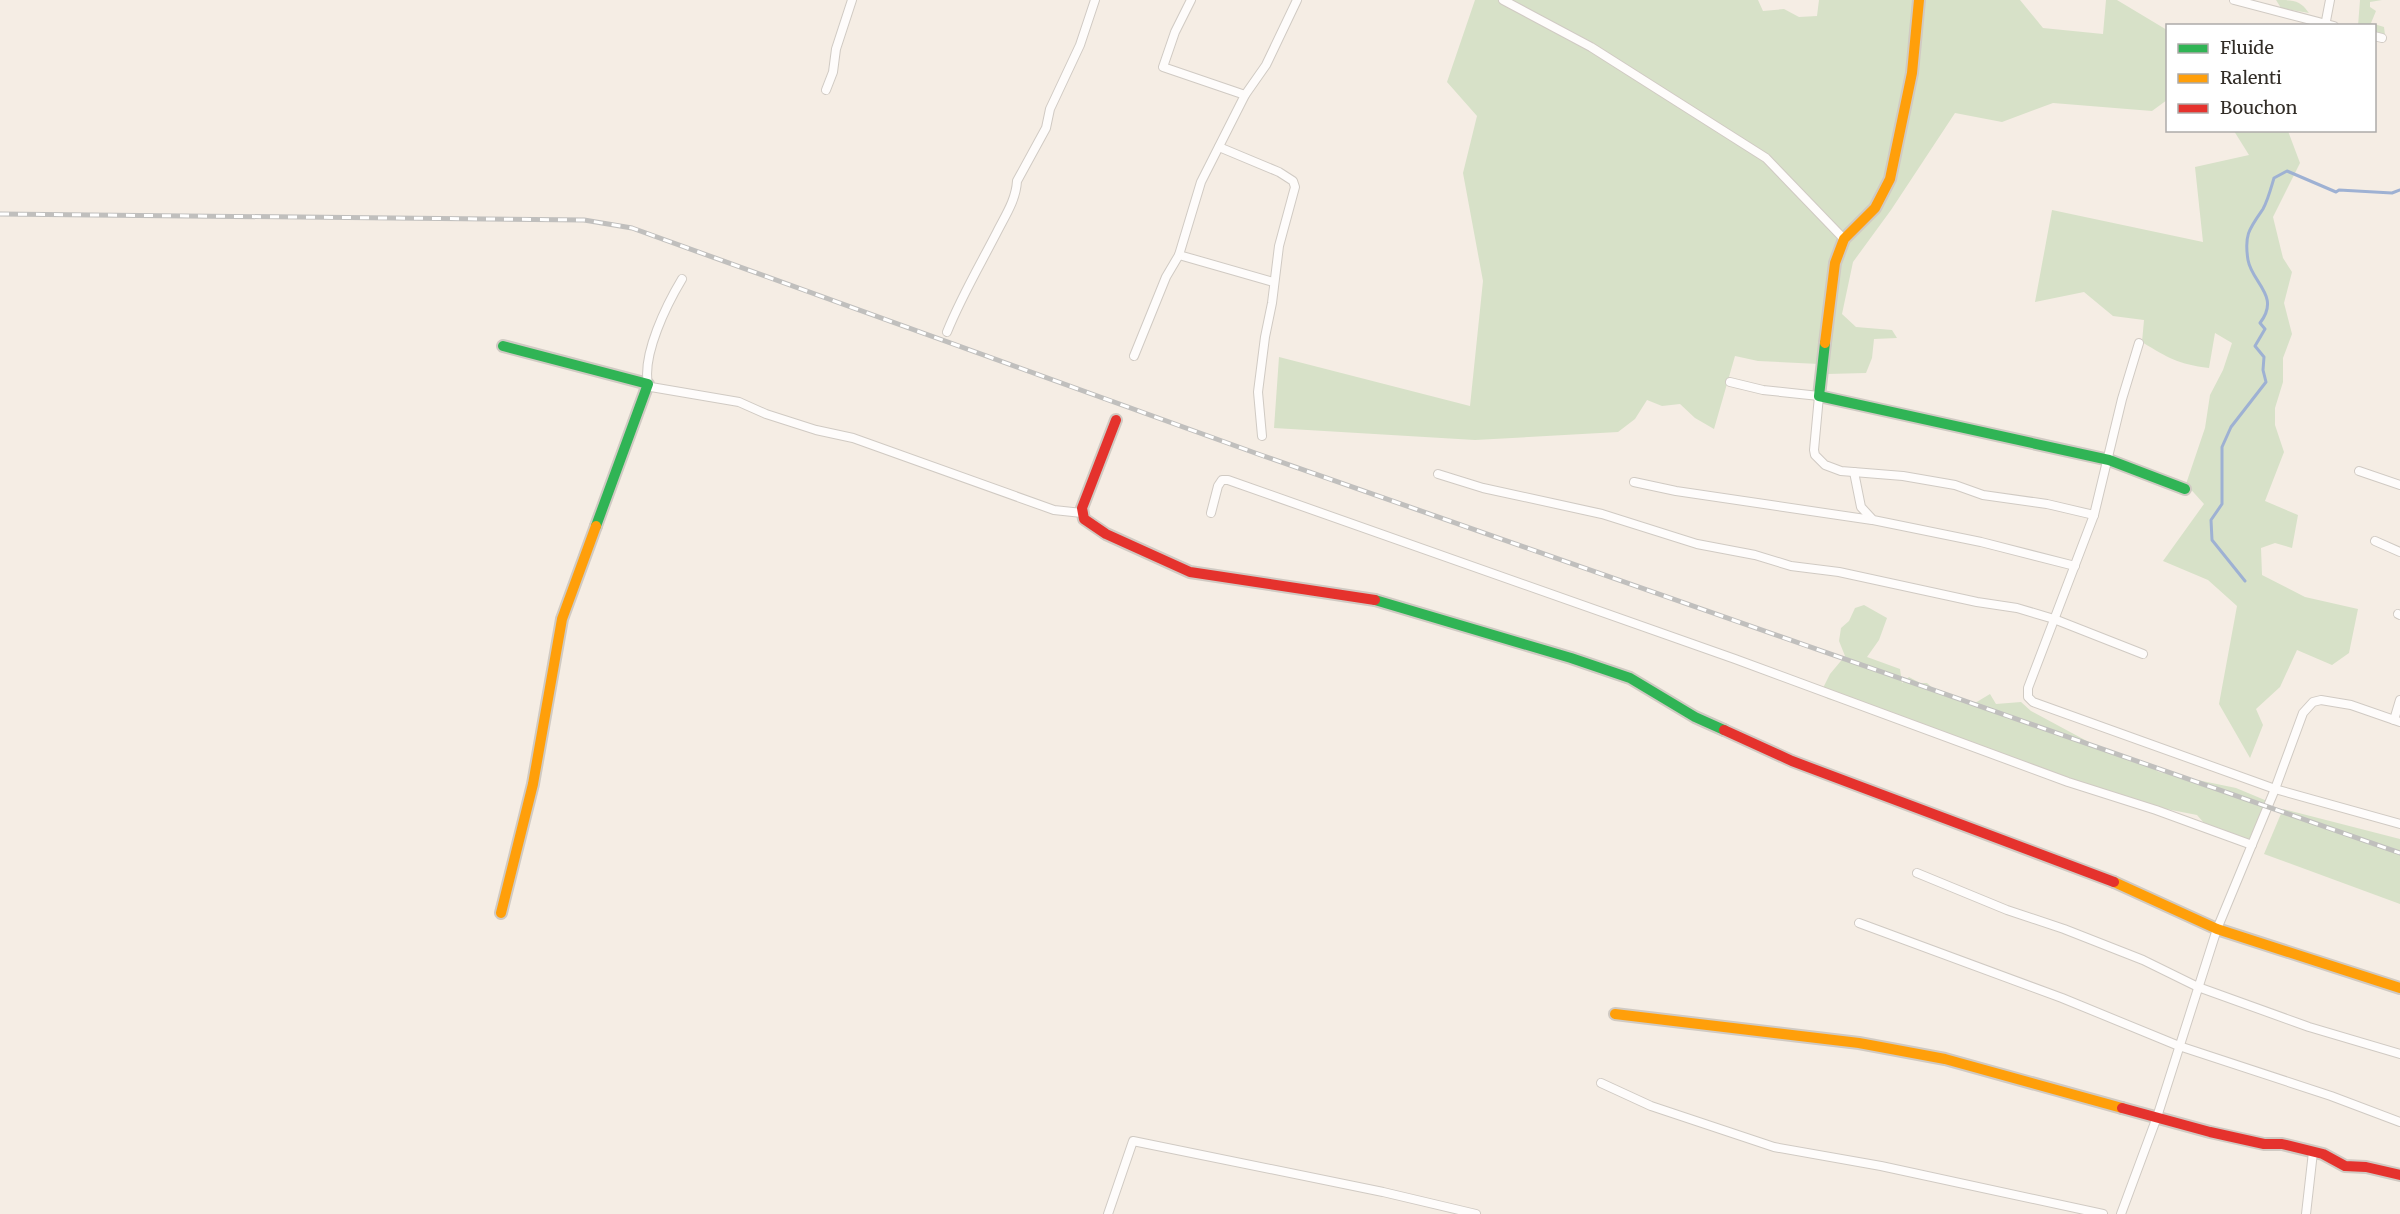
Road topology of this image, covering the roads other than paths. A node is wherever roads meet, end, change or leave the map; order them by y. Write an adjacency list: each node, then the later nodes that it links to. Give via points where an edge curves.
1 (852, 0): 10 (street)
2 (1095, 0): 17 (street, via 1080,45 1050,109 1046,128)
3 (1191, 0): 11 (street, via 1163,67)
4 (1298, 0): 11 (street, via 1266,65)
5 (1503, 0): 13 (street, via 1591,47 1766,158)
6 (1919, 0): 13 (street, via 1912,73 1890,179 1875,208)
7 (2234, 0): 9 (street)
8 (2330, 0): 9 (street)
9 (2325, 24)
10 (826, 90)
11 (1245, 95): 12 (street)
12 (1219, 147): 14 (street, via 1200,182); 16 (street, via 1279,172 1294,184)
13 (1844, 239): 23 (street, via 1835,263)
14 (1179, 255): 16 (street); 20 (street)
15 (682, 279): 22 (street, via 656,336 646,374)
16 (1273, 282): 25 (street, via 1258,392)
17 (947, 332)
18 (2139, 342): 26 (street)
19 (502, 346): 22 (street)
20 (1134, 356)
21 (1730, 382): 23 (street)
22 (648, 384): 33 (street, via 730,399 1054,510); 48 (street, via 562,619 533,784)
23 (1819, 396): 26 (street); 28 (street, via 1815,455 1827,467)
24 (1116, 420): 33 (street)
25 (1262, 436)
26 (2109, 460): 32 (street); 35 (street)
27 (2359, 471): 31 (street)
28 (1854, 472): 35 (street, via 1955,485 1983,495); 36 (street, via 1860,507)
29 (1438, 474): 40 (street, via 1628,521 1697,544 1791,566 2017,608)
30 (1634, 482): 36 (street, via 1676,492)
31 (2400, 484)
32 (2185, 489)
33 (1082, 513): 50 (street, via 1088,523 1106,534 1203,576 1382,602 1630,678 1681,710 1736,737 2121,885)
34 (1211, 513): 46 (street, via 1218,486 1222,480 1228,480)
35 (2094, 515): 39 (street)
36 (1873, 520): 39 (street)
37 (2375, 541): 38 (street)
38 (2400, 552)
39 (2075, 566): 40 (street)
40 (2054, 619): 41 (street); 44 (street, via 2028,688 2028,697 2033,702)
41 (2143, 654)
42 (2400, 700): 43 (street)
43 (2397, 721): 44 (street, via 2351,705 2317,700 2303,713)
44 (2275, 789): 45 (street); 46 (street)
45 (2400, 824)
46 (2252, 845): 50 (street)
47 (1917, 873): 51 (street, via 2143,960)
48 (501, 913)
49 (1858, 923): 54 (street)
50 (2217, 928): 51 (street); 52 (street)
51 (2198, 987): 54 (street); 55 (street, via 2309,1027)
52 (2400, 988)
53 (1615, 1014): 57 (street, via 1859,1043 1946,1059)
54 (2180, 1046): 57 (street); 58 (street)
55 (2400, 1054)
56 (1601, 1083): 63 (street, via 1651,1106 1774,1147)
57 (2157, 1117): 59 (street, via 2210,1132); 64 (street)
58 (2400, 1122)
59 (2313, 1152): 60 (street, via 2344,1166); 65 (street)
60 (2400, 1175)
61 (1108, 1214): 62 (street, via 1133,1141)
62 (1476, 1214)
63 (2103, 1214)
64 (2121, 1214)
65 (2306, 1214)

